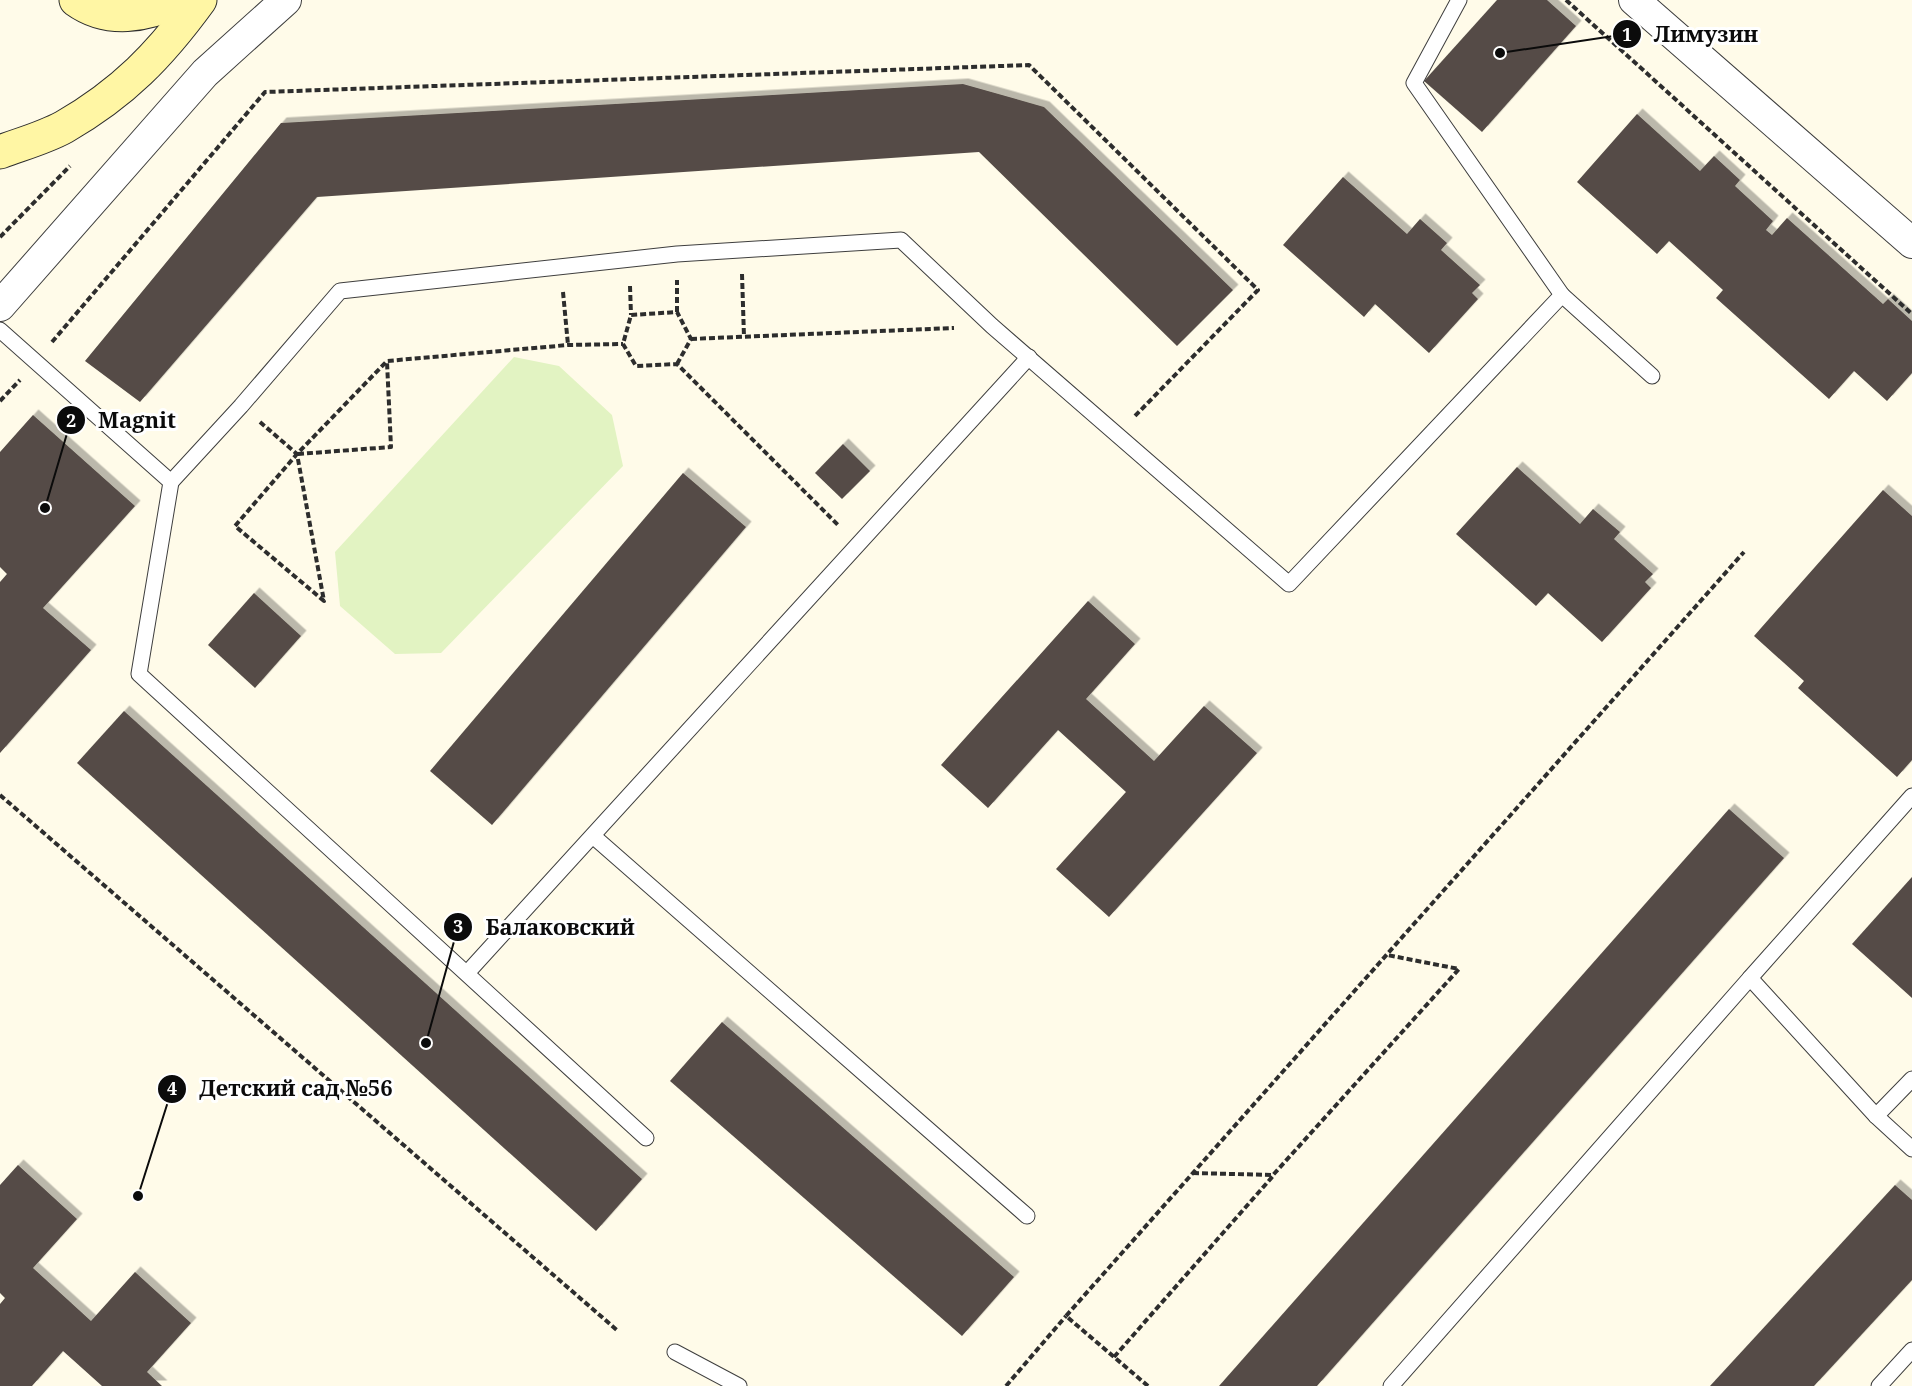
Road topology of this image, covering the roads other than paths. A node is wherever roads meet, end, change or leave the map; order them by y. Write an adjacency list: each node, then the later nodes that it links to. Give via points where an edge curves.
1 (76, 0): 2 (main road, via 105,15 135,15)
2 (179, 0)
3 (200, 0): 7 (main road, via 171,40 122,89 62,128)
4 (286, 0): 10 (street, via 205,73)
5 (1459, 0): 9 (lane, via 1414,83)
6 (1634, 0): 8 (street)
7 (0, 153)
8 (1912, 243)
9 (1562, 295): 12 (lane, via 1289,584); 13 (lane)
10 (0, 306)
11 (0, 330): 14 (lane)
12 (1029, 357): 14 (lane, via 901,240 561,266 340,291); 16 (lane)
13 (1652, 376)
14 (171, 482): 17 (lane, via 139,674)
15 (1912, 796): 18 (lane)
16 (593, 836): 17 (lane); 23 (lane)
17 (468, 972): 21 (lane)
18 (1750, 978): 20 (lane); 27 (lane)
19 (1912, 1079): 20 (lane)
20 (1876, 1116): 22 (lane)
21 (646, 1138)
22 (1912, 1149)
23 (1027, 1216)
24 (1912, 1350): 28 (lane)
25 (675, 1352): 26 (lane)
26 (739, 1386)
27 (1391, 1386)
28 (1879, 1386)

